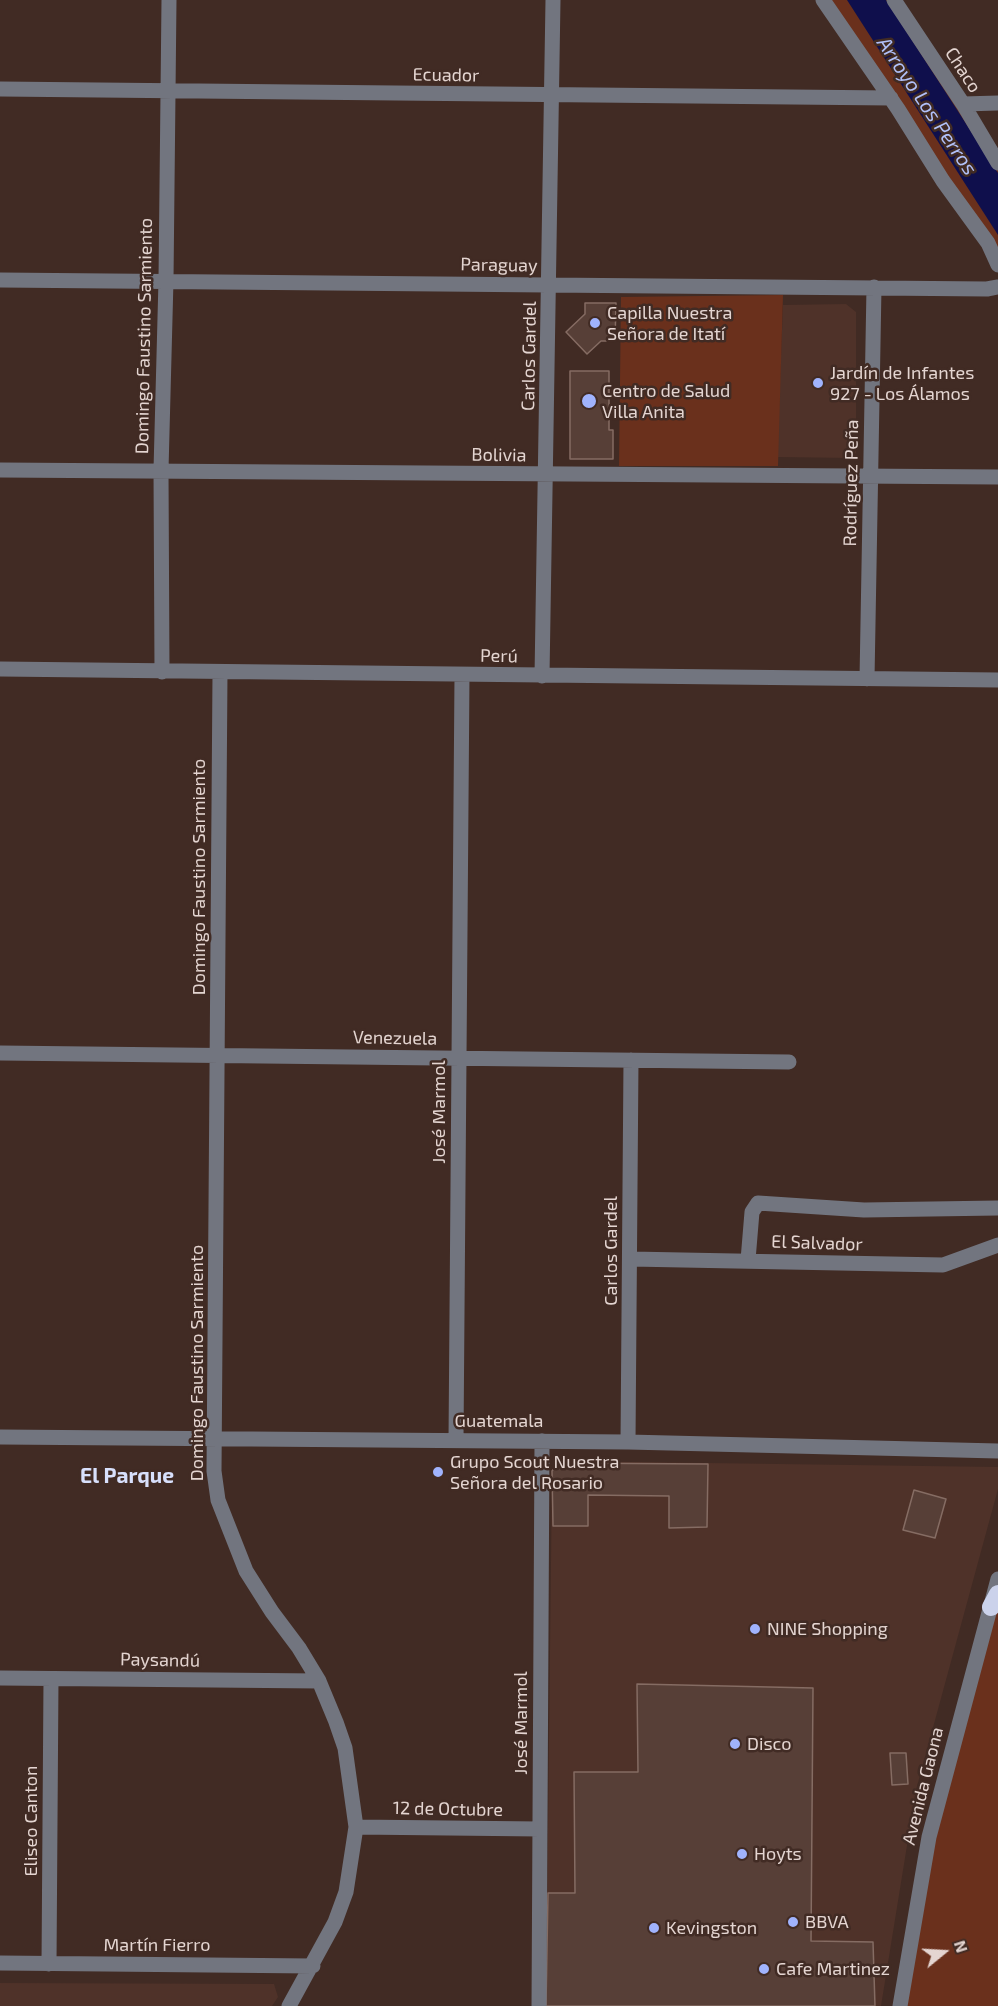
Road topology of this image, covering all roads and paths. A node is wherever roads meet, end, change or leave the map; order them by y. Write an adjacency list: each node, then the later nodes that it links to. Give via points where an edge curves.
1 (169, 0): 6 (street, Domingo Faustino Sarmiento)
2 (553, 0): 7 (street, Carlos Gardel)
3 (823, 0): 8 (street)
4 (894, 0): 10 (street, Chaco)
5 (0, 89): 6 (street, Ecuador)
6 (168, 89): 7 (street, Ecuador); 14 (street, Domingo Faustino Sarmiento)
7 (551, 96): 8 (street, Ecuador); 15 (street, Carlos Gardel)
8 (891, 98): 12 (street, via 987,243)
9 (998, 103): 10 (street)
10 (963, 104): 11 (street, Chaco)
11 (998, 163)
12 (998, 266)
13 (0, 280): 14 (street, Paraguay)
14 (166, 280): 15 (street, Paraguay); 19 (street, Domingo Faustino Sarmiento)
15 (550, 285): 16 (street, Paraguay); 20 (street, Carlos Gardel)
16 (874, 287): 17 (street, Paraguay); 22 (street, Rodríguez Peña)
17 (998, 287)
18 (0, 470): 19 (street, Bolivia)
19 (161, 470): 20 (street, Bolivia); 24 (street, Domingo Faustino Sarmiento)
20 (546, 475): 22 (street, Bolivia); 27 (street, Carlos Gardel)
21 (998, 477): 22 (street, Bolivia)
22 (870, 478): 28 (street, Rodríguez Peña)
23 (0, 669): 24 (street, Perú)
24 (162, 672): 25 (street, Perú)
25 (220, 673): 26 (street, Perú); 31 (street, Domingo Faustino Sarmiento)
26 (462, 675): 27 (street, Perú); 32 (street, José Marmol)
27 (542, 676): 28 (street, Perú)
28 (867, 679): 29 (street, Perú)
29 (998, 680)
30 (0, 1053): 31 (street, Venezuela)
31 (217, 1056): 32 (street, Venezuela); 40 (street, Domingo Faustino Sarmiento)
32 (459, 1058): 33 (street, Venezuela); 41 (street, José Marmol)
33 (631, 1060): 34 (street, Venezuela); 37 (street, Carlos Gardel)
34 (789, 1062)
35 (998, 1208): 38 (street, via 864,1210 758,1203 752,1212)
36 (998, 1245): 38 (street, El Salvador, via 943,1265)
37 (632, 1259): 38 (street, El Salvador); 43 (street, Carlos Gardel)
38 (748, 1260)
39 (0, 1437): 40 (street, Guatemala)
40 (214, 1438): 41 (street, Guatemala); 49 (street, Domingo Faustino Sarmiento, via 218,1500 227,1528 258,1592)
41 (456, 1440): 42 (street, Guatemala)
42 (542, 1441): 43 (street, Guatemala); 51 (street, José Marmol)
43 (628, 1442): 44 (street, Guatemala)
44 (998, 1451)
45 (998, 1580): 46 (street, Avenida Gaona)
46 (994, 1601): 57 (street, Avenida Gaona, via 929,1837)
47 (0, 1678): 48 (street, Paysandú)
48 (51, 1679): 49 (street, Paysandú); 53 (street, Eliseo Canton)
49 (319, 1681): 50 (street, Domingo Faustino Sarmiento, via 345,1748)
50 (356, 1827): 51 (street, 12 de Octubre); 54 (street, Domingo Faustino Sarmiento, via 346,1892)
51 (540, 1829): 56 (street, José Marmol)
52 (0, 1963): 53 (street, Martín Fierro)
53 (50, 1964): 54 (street, Martín Fierro)
54 (314, 1966): 55 (street, Domingo Faustino Sarmiento)
55 (289, 2006)
56 (538, 2006)
57 (900, 2006)

